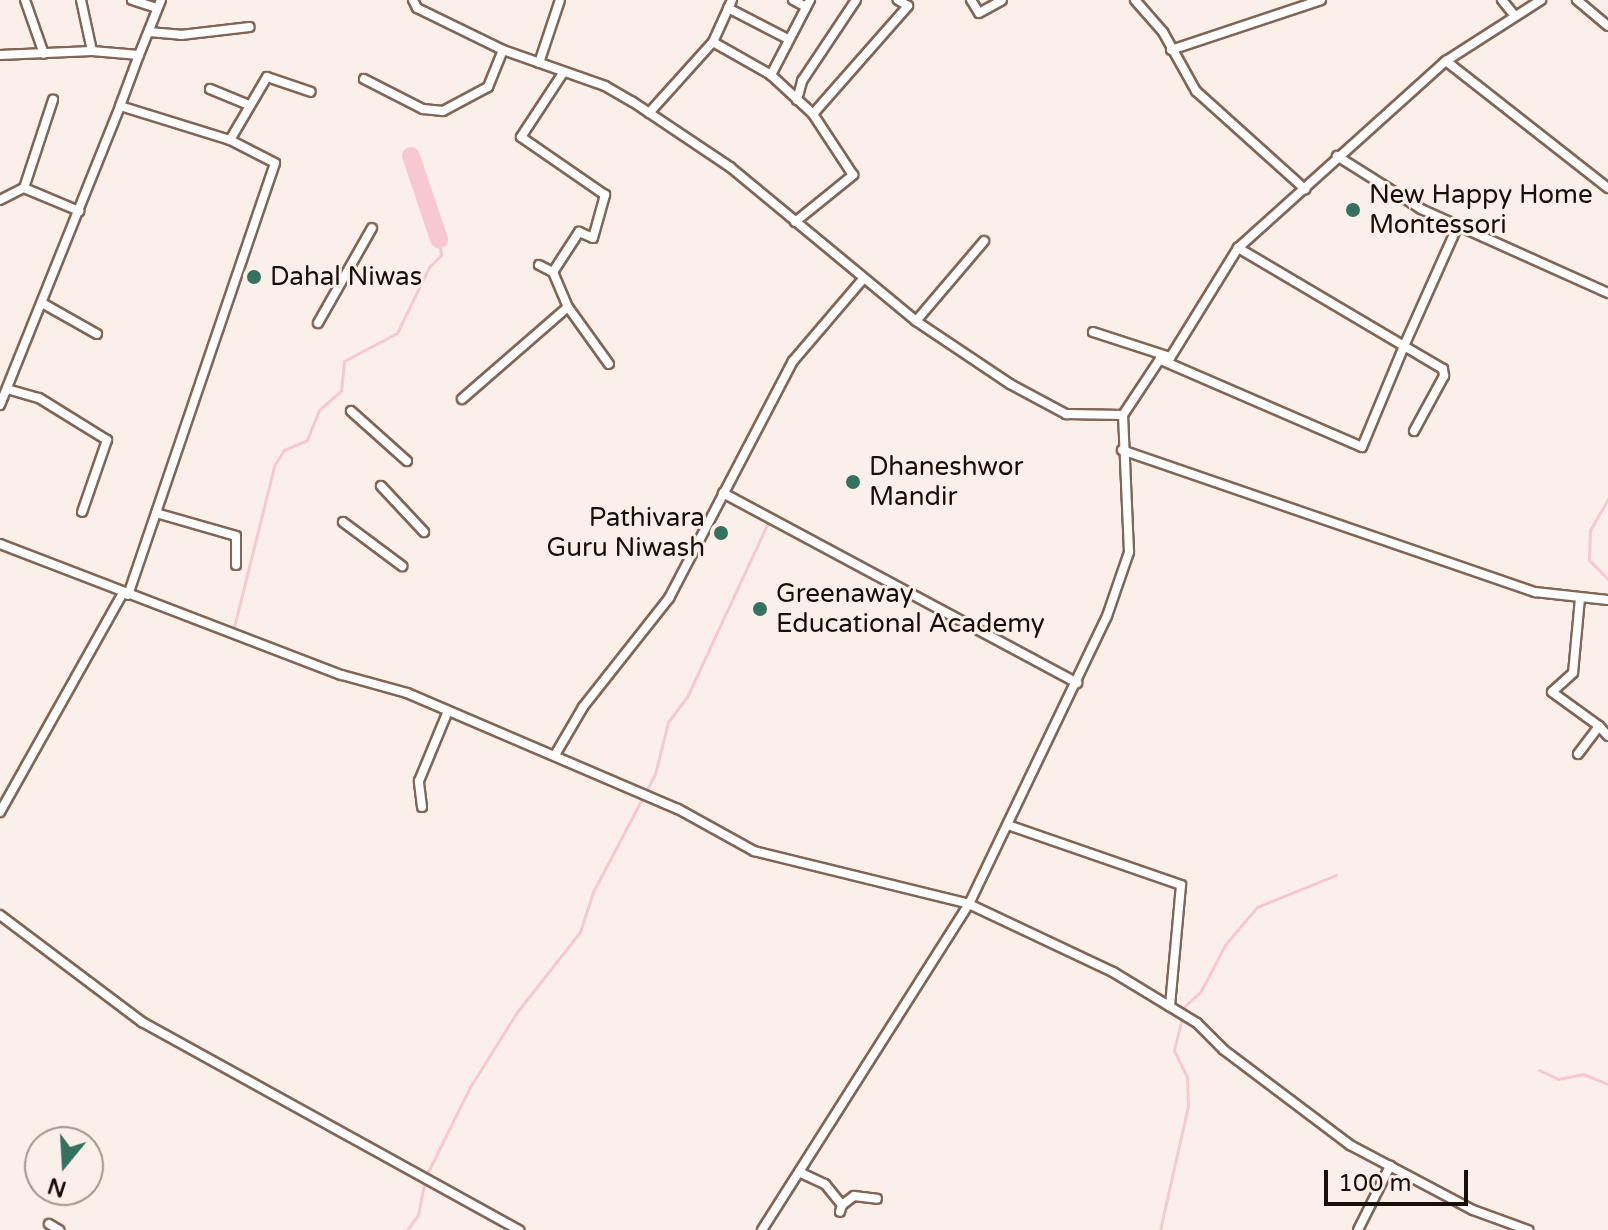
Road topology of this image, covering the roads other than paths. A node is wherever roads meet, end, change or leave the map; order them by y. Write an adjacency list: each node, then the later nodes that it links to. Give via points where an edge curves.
1 (25, 0): 28 (street)
2 (81, 0): 27 (street)
3 (132, 0): 16 (street)
4 (413, 0): 25 (street, via 417,8)
5 (560, 0): 32 (street)
6 (793, 0): 18 (street)
7 (856, 0): 39 (street, via 802,81)
8 (898, 0): 43 (street, via 908,6)
9 (971, 0): 10 (street, via 979,13)
10 (1002, 0)
11 (1135, 0): 26 (street)
12 (1321, 0): 26 (street)
13 (1502, 0): 19 (street)
14 (1541, 0): 19 (street)
15 (1577, 0): 20 (street)
16 (159, 4): 22 (street)
17 (730, 4): 23 (street); 24 (street)
18 (808, 4): 23 (street)
19 (1514, 15): 31 (street)
20 (1608, 26)
21 (250, 27): 22 (street, via 181,35)
22 (149, 32): 30 (street)
23 (788, 39): 34 (street)
24 (713, 42): 34 (street); 42 (street)
25 (503, 50): 32 (street); 35 (street, via 488,87 443,111 423,109)
26 (1171, 50): 49 (street, via 1216,112)
27 (92, 51): 28 (street); 30 (street)
28 (44, 54): 29 (street)
29 (0, 55)
30 (139, 55): 41 (street)
31 (1446, 61): 45 (street); 47 (street)
32 (539, 63): 33 (street)
33 (563, 73): 42 (street, via 605,86); 58 (street, via 521,137 605,195 593,238 579,232)
34 (771, 75): 39 (street)
35 (364, 79)
36 (210, 89): 40 (street)
37 (311, 92): 40 (street, via 267,77)
38 (53, 100): 46 (street)
39 (797, 100): 43 (street)
40 (249, 105): 44 (street)
41 (120, 106): 44 (street); 51 (street)
42 (649, 113): 52 (street, via 742,175)
43 (813, 114): 52 (street, via 853,175)
44 (230, 140): 82 (street, via 275,163)
45 (1337, 156): 49 (street); 53 (street, via 1421,209)
46 (24, 188): 48 (street); 51 (street)
47 (1608, 188)
48 (5, 189): 50 (street)
49 (1305, 189): 56 (street)
50 (0, 200)
51 (79, 211): 61 (street)
52 (795, 222): 59 (street)
53 (1458, 225): 60 (street); 67 (street)
54 (372, 228): 64 (street)
55 (984, 241): 63 (street)
56 (1238, 248): 67 (street); 68 (street)
57 (539, 265): 58 (street)
58 (553, 272): 62 (street)
59 (863, 279): 63 (street); 80 (street, via 793,361)
60 (1608, 293)
61 (42, 303): 66 (street); 71 (street)
62 (568, 307): 70 (street); 72 (street)
63 (916, 321): 75 (street, via 971,360 1066,414)
64 (318, 323)
65 (1093, 332): 68 (street)
66 (97, 334)
67 (1404, 346): 69 (street, via 1360,448); 76 (street, via 1443,369 1444,376)
68 (1170, 358): 69 (street)
69 (1160, 359): 75 (street)
70 (609, 364)
71 (7, 389): 73 (street); 81 (street, via 39,398 107,440)
72 (462, 399)
73 (0, 405)
74 (351, 411): 78 (street)
75 (1123, 415): 77 (street)
76 (1414, 431)
77 (1122, 450): 89 (street, via 1535,592); 91 (street, via 1129,552)
78 (407, 461)
79 (381, 486): 84 (street)
80 (723, 493): 91 (street); 96 (street, via 669,598 583,707)
81 (82, 512)
82 (156, 513): 86 (street, via 236,536); 88 (street)
83 (343, 522): 87 (street)
84 (424, 532)
85 (0, 544): 88 (street)
86 (236, 565)
87 (402, 566)
88 (126, 594): 92 (street); 98 (street)
89 (1580, 598): 90 (street); 93 (street, via 1573,673 1552,692)
90 (1608, 600)
91 (1077, 683): 99 (street)
92 (448, 711): 96 (street); 97 (street, via 419,781)
93 (1599, 726): 94 (street); 95 (street)
94 (1608, 736)
95 (1578, 754)
96 (555, 755): 100 (street, via 678,809 754,851)
97 (422, 807)
98 (0, 812)
99 (1008, 825): 100 (street); 102 (street, via 1181,885)
100 (969, 904): 102 (street, via 1113,972); 104 (street)
101 (0, 915): 108 (street, via 142,1022)
102 (1170, 1007): 103 (street, via 1350,1145)
103 (1390, 1166): 110 (street); 111 (street, via 1473,1210)
104 (799, 1172): 105 (street, via 825,1184 841,1209 854,1196); 109 (street)
105 (877, 1199)
106 (49, 1224): 107 (street)
107 (59, 1230)
108 (519, 1230)
109 (762, 1230)
110 (1358, 1230)
111 (1528, 1230)

